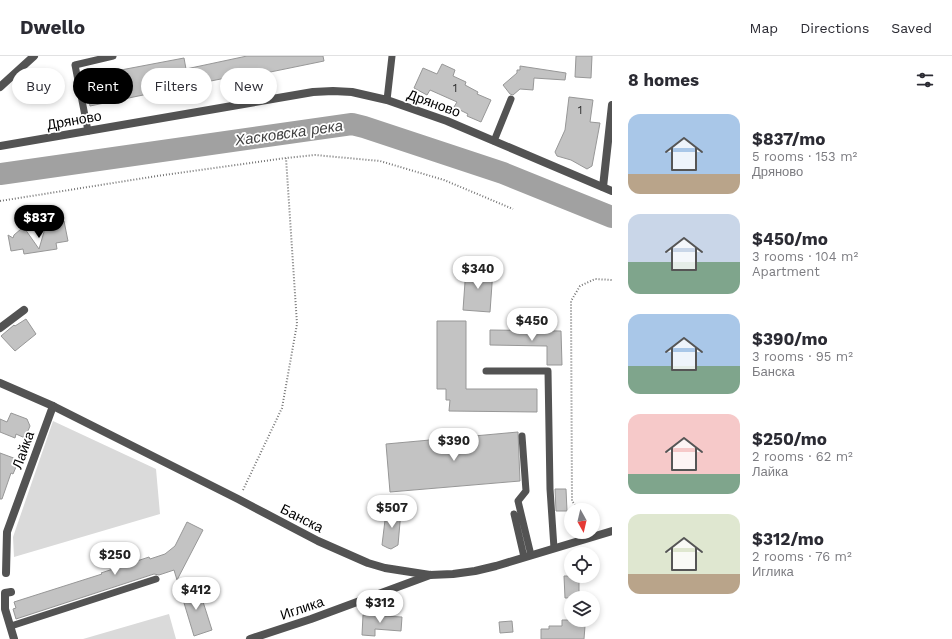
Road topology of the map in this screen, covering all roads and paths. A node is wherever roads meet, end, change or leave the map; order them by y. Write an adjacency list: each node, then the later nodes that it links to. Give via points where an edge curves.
1 (34, 56): 4 (street)
2 (114, 56): 8 (lane, via 75,66)
3 (392, 56): 6 (lane)
4 (0, 87)
5 (511, 99): 9 (lane)
6 (387, 100): 8 (street, Дряново, via 352,92 313,92); 9 (street, Дряново)
7 (612, 105): 12 (street)
8 (88, 130): 10 (street, Дряново)
9 (494, 141): 12 (street, Дряново)
10 (0, 146)
11 (286, 158): 14 (path); 15 (path, via 315,155 380,161 444,180); 23 (path, via 298,324 282,408)
12 (603, 187): 13 (street, Дряново)
13 (612, 191)
14 (0, 201)
15 (513, 209)
16 (612, 280): 24 (path, via 595,279 580,286 571,300)
17 (24, 310): 18 (street)
18 (0, 328)
19 (486, 370): 26 (lane, via 548,371)
20 (0, 383): 21 (street, Банска)
21 (53, 406): 23 (street, Банска); 28 (street, Лайка, via 8,532)
22 (522, 436): 27 (lane, via 526,491 518,502 517,513)
23 (238, 499): 29 (street, Банска, via 318,541 368,563)
24 (574, 503)
25 (612, 531): 26 (street, Банска)
26 (554, 548): 27 (street, Банска)
27 (528, 556): 29 (street, Банска, via 475,571)
28 (6, 573)
29 (430, 575): 34 (street, Иглика)
30 (156, 579): 32 (lane)
31 (11, 592): 32 (street, via 5,593 5,609)
32 (10, 626): 33 (street)
33 (14, 639)
34 (250, 639)

